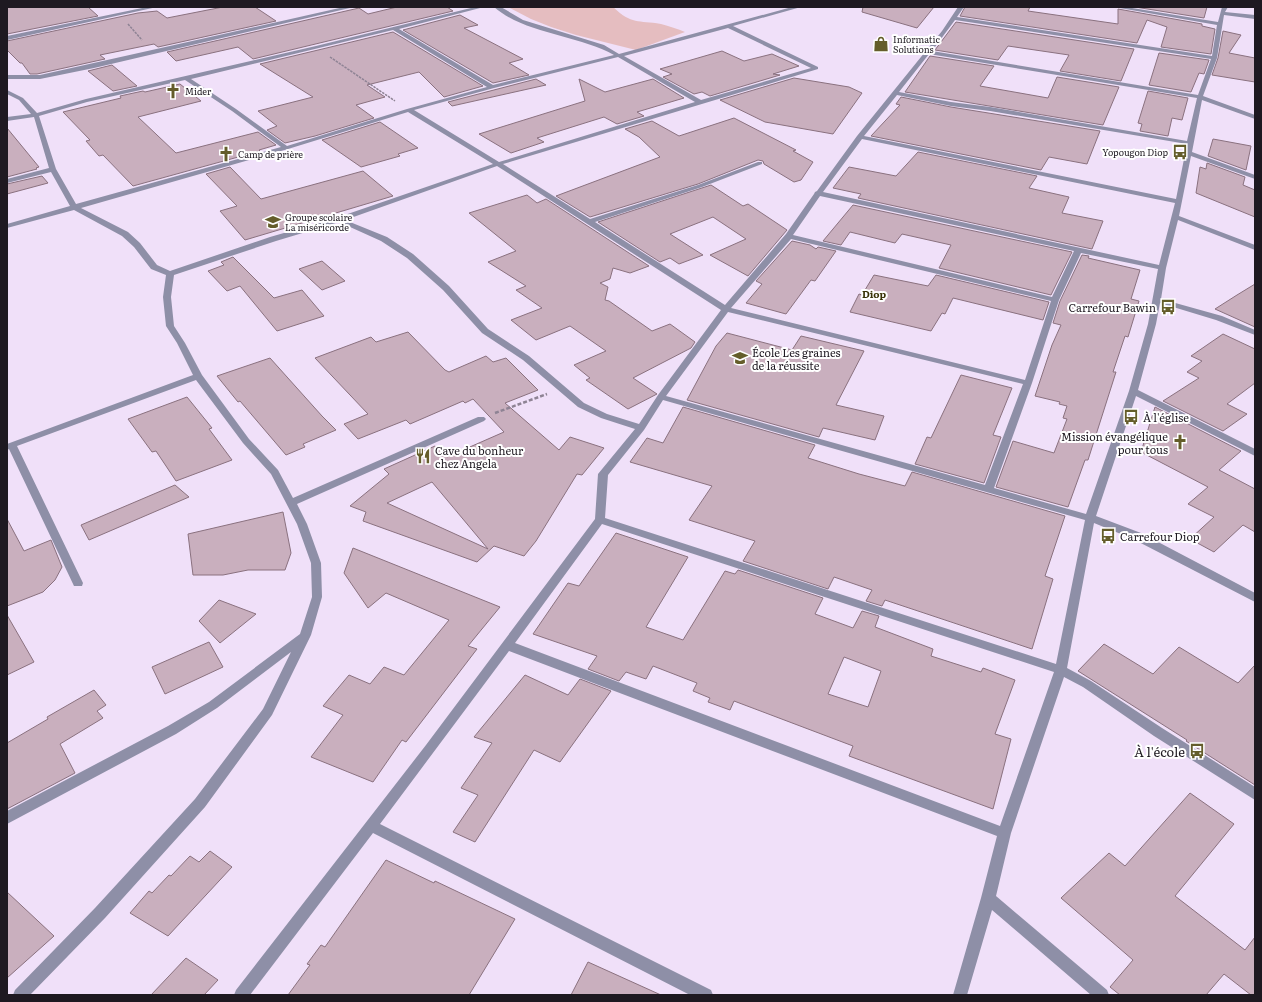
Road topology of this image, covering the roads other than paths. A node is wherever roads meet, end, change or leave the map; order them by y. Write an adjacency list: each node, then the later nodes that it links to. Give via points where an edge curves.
1 (127, 7): 10 (street)
2 (154, 7): 10 (street)
3 (351, 7): 21 (street, via 40,77)
4 (481, 7): 16 (street)
5 (497, 7): 19 (street, via 521,21 602,46)
6 (795, 7): 15 (street)
7 (961, 7): 13 (street)
8 (1117, 7): 14 (street)
9 (1225, 7): 11 (street)
10 (143, 9): 17 (street)
11 (1222, 13): 12 (street); 14 (street)
12 (1255, 17)
13 (954, 18): 18 (street); 20 (street)
14 (1220, 24): 20 (street)
15 (729, 26): 19 (street); 27 (street, via 816,68)
16 (393, 28): 22 (street); 23 (street)
17 (7, 38)
18 (927, 52): 25 (street); 26 (street)
19 (621, 55): 23 (street); 27 (street)
20 (1214, 58): 26 (street)
21 (7, 77)
22 (186, 78): 29 (street); 34 (street)
23 (492, 87): 28 (street)
24 (7, 92): 29 (street, via 22,99)
25 (894, 93): 32 (street); 33 (street)
26 (1200, 97): 30 (street); 33 (street)
27 (700, 102): 37 (street)
28 (409, 110): 34 (street); 37 (street)
29 (36, 114): 31 (street); 38 (street)
30 (1254, 116)
31 (7, 119)
32 (859, 137): 41 (street); 42 (street)
33 (1190, 143): 35 (street)
34 (286, 148): 43 (street)
35 (1188, 153): 39 (street); 42 (street)
36 (760, 163): 46 (street, via 700,186)
37 (498, 164): 45 (street); 46 (street)
38 (53, 169): 40 (street); 43 (street)
39 (1255, 177)
40 (7, 181)
41 (817, 193): 48 (street); 50 (street)
42 (1179, 202): 44 (street)
43 (74, 207): 47 (street); 52 (street, via 125,234 154,267)
44 (1176, 217): 49 (street); 51 (street)
45 (339, 220): 52 (street); 62 (street, via 384,239 410,256 446,288 485,331 526,358 581,405 604,416)
46 (589, 222): 55 (street)
47 (7, 226)
48 (789, 236): 53 (street); 55 (street)
49 (1255, 248)
50 (1078, 250): 51 (street); 53 (street)
51 (1162, 268): 54 (street)
52 (170, 274): 57 (street, via 167,297 170,326)
53 (1055, 300): 58 (street)
54 (1157, 300): 56 (street, via 1219,318); 59 (street)
55 (726, 309): 58 (street); 60 (street)
56 (1255, 333)
57 (198, 376): 63 (street); 66 (street, via 246,441 275,472)
58 (1028, 383): 65 (street)
59 (1133, 391): 64 (street); 67 (street)
60 (661, 397): 62 (street); 65 (street)
61 (481, 418): 66 (street)
62 (641, 428): 68 (street, via 603,474)
63 (10, 446): 69 (street)
64 (1255, 452)
65 (988, 489): 67 (street)
66 (291, 503): 71 (street, via 302,524 316,563 316,598)
67 (1090, 518): 70 (street, via 1138,536); 73 (street)
68 (600, 520): 72 (street); 73 (street)
69 (78, 583)
70 (1255, 598)
71 (305, 635): 75 (street, via 213,705 172,730); 79 (street, via 268,712 200,803 100,913)
72 (508, 645): 76 (street); 77 (street)
73 (1060, 670): 74 (street, via 1087,684); 77 (street)
74 (1255, 794)
75 (7, 818)
76 (372, 826): 80 (street); 81 (street)
77 (1004, 832): 78 (street)
78 (988, 898): 82 (street); 83 (street)
79 (20, 995)
80 (241, 995)
81 (706, 995)
82 (960, 995)
83 (1102, 995)

